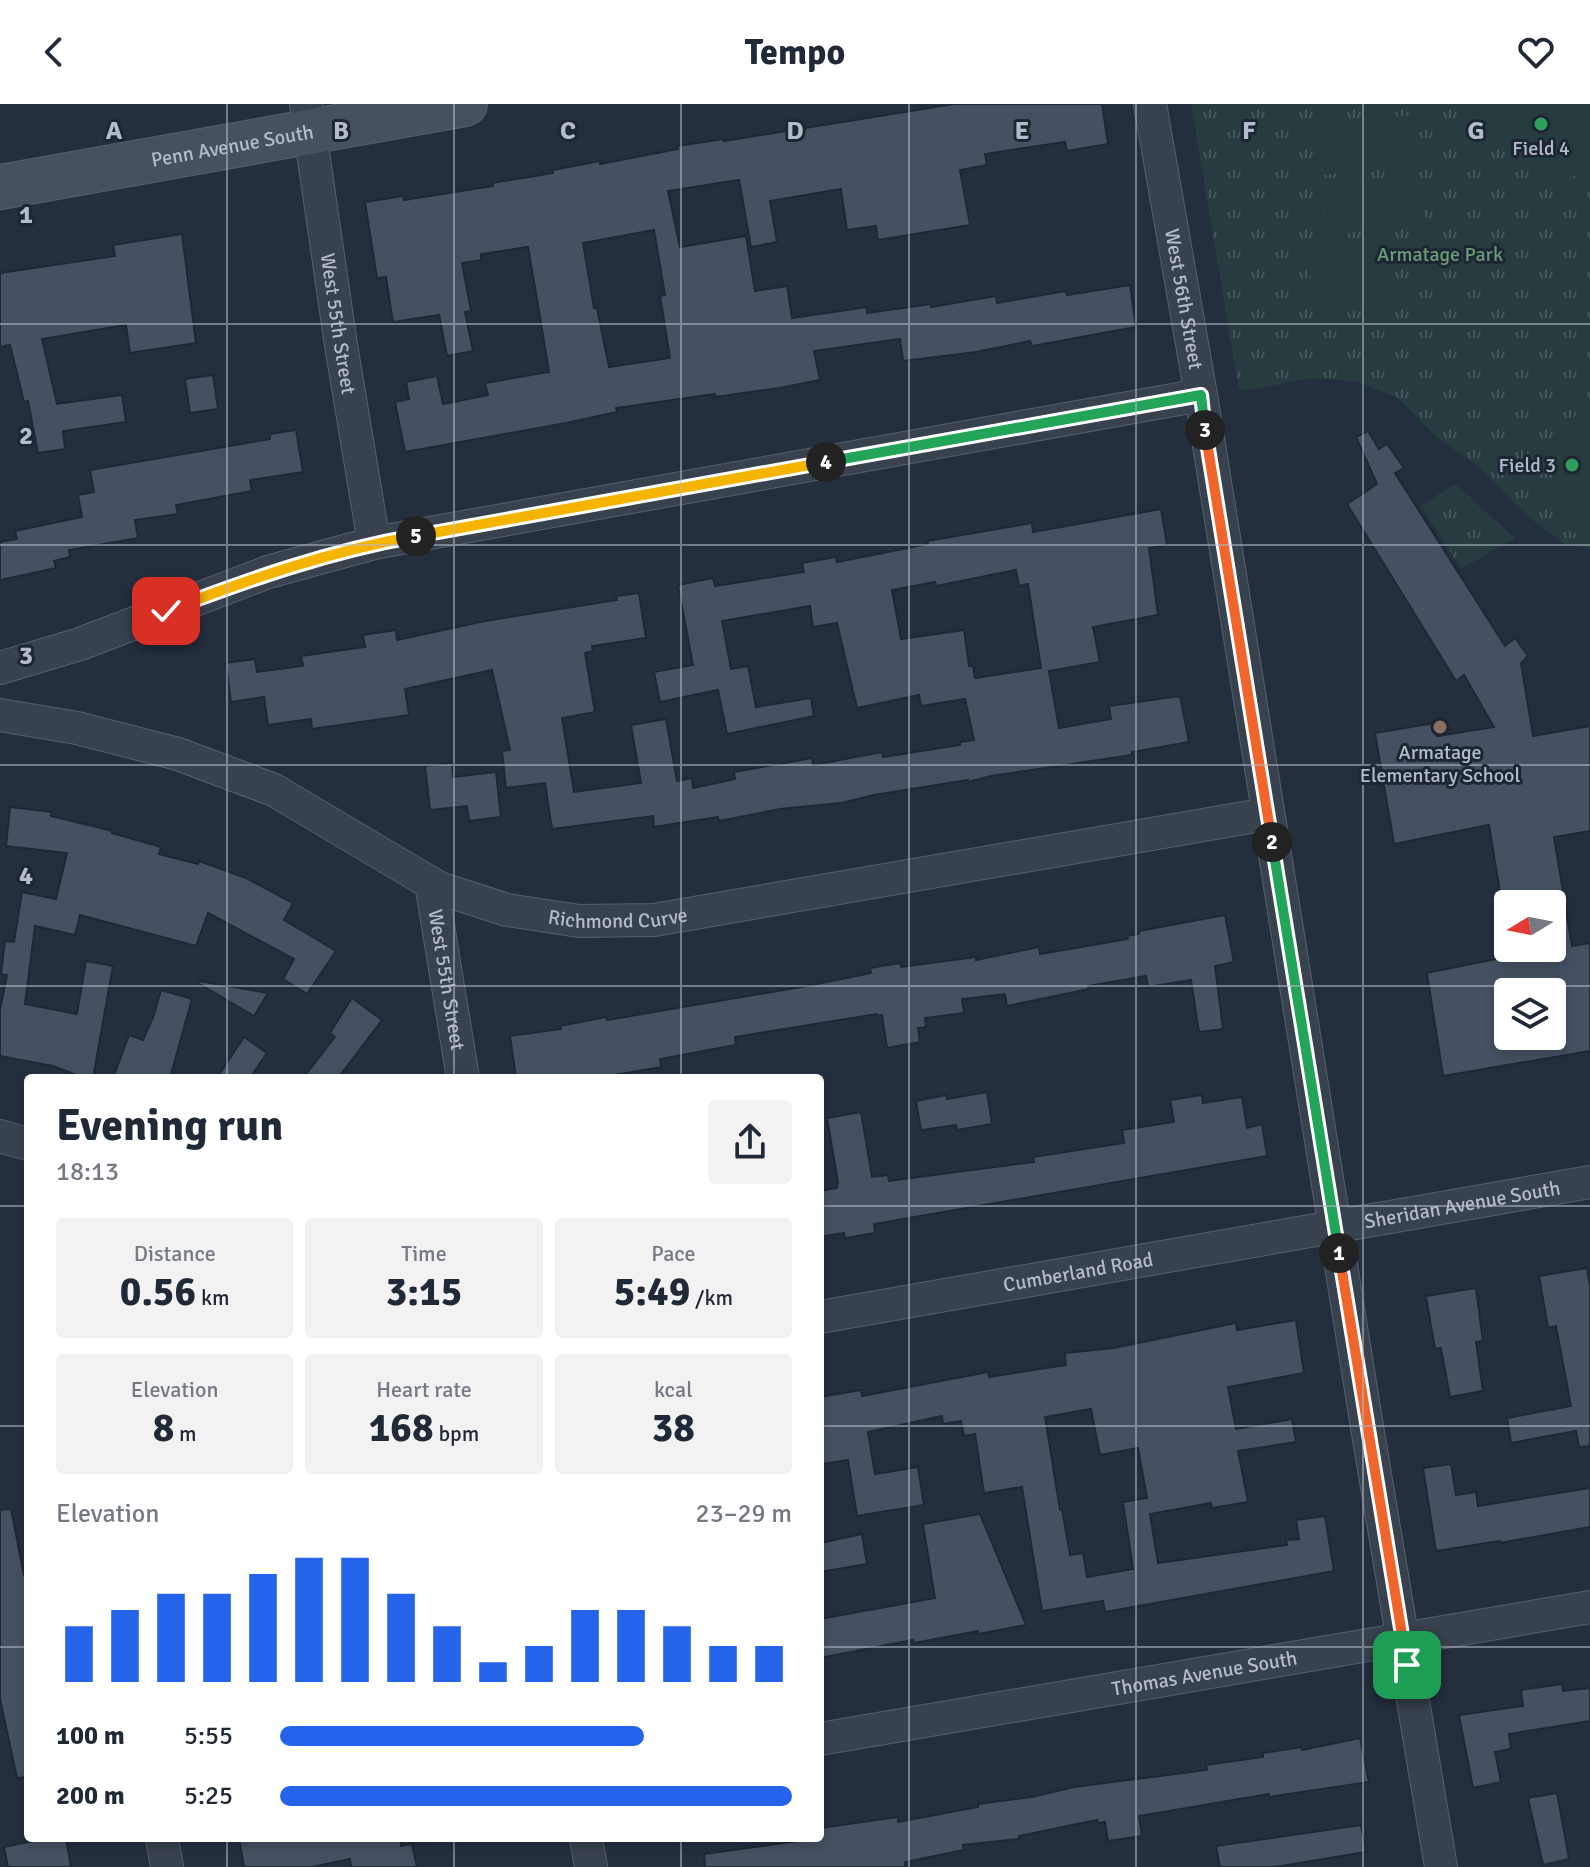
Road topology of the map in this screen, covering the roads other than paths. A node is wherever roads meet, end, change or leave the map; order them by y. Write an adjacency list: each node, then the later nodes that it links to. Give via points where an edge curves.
1 (465, 104): 3 (main road, Penn Avenue South)
2 (1150, 104): 5 (street, West 56th Street)
3 (308, 117): 4 (main road, Penn Avenue South); 6 (street, West 55th Street)
4 (0, 187)
5 (1201, 395): 6 (street); 9 (street, West 56th Street)
6 (374, 543): 7 (street, via 268,572 80,644)
7 (0, 668)
8 (0, 715): 10 (street, Richmond Curve, via 178,754 274,790)
9 (1267, 814): 10 (street, Richmond Curve, via 654,920 579,921 507,910); 15 (street, West 56th Street)
10 (431, 883): 11 (street, West 55th Street)
11 (462, 1074)
12 (0, 1136): 13 (street)
13 (24, 1143)
14 (1590, 1182): 15 (street, Sheridan Avenue South)
15 (1335, 1226): 16 (street, Cumberland Road); 18 (street, West 56th Street)
16 (824, 1316)
17 (1590, 1607): 18 (street, Thomas Avenue South)
18 (1403, 1640): 19 (street, Thomas Avenue South); 24 (street, West 56th Street)
19 (824, 1738)
20 (163, 1842): 22 (street)
21 (587, 1842): 23 (street)
22 (167, 1867)
23 (591, 1867)
24 (1441, 1867)

